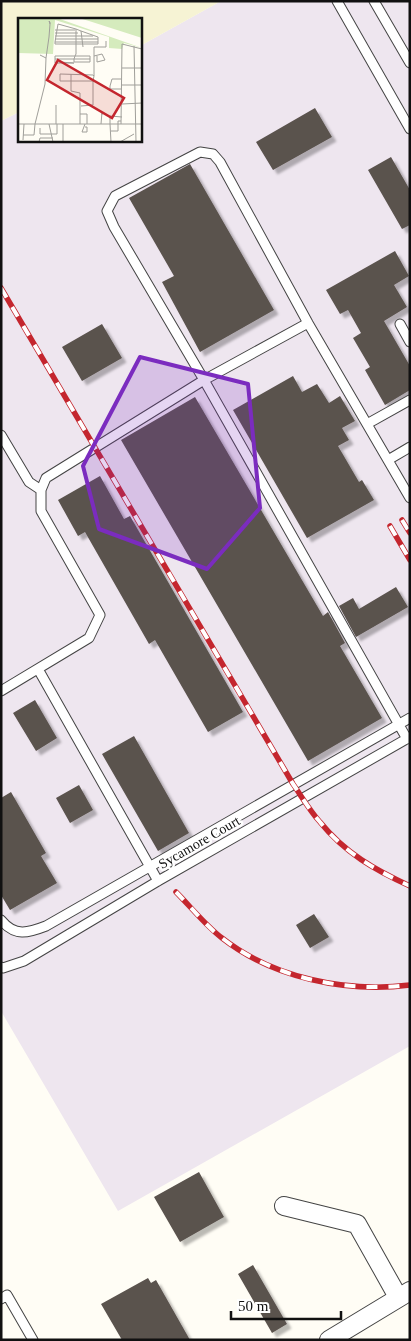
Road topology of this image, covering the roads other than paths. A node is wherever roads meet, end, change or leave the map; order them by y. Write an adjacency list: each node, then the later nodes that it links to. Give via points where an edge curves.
1 (337, 1): 4 (lane)
2 (374, 1): 3 (lane)
3 (410, 64)
4 (410, 128)
5 (308, 323): 8 (lane); 8 (lane, via 213,154 200,152 115,196 107,211 114,227); 10 (lane)
6 (400, 324): 7 (lane)
7 (410, 342)
8 (204, 380): 14 (lane, via 46,478); 19 (lane)
9 (410, 400): 10 (lane)
10 (367, 424): 13 (lane)
11 (1, 435): 14 (lane, via 29,482)
12 (410, 447): 13 (lane)
13 (388, 460): 15 (lane)
14 (41, 490): 16 (lane, via 41,511 100,615 89,638)
15 (409, 494)
16 (38, 669): 17 (lane); 21 (lane)
17 (1, 691)
18 (410, 718): 19 (lane)
19 (399, 724): 20 (lane); 21 (lane)
20 (408, 738): 22 (lane, Sycamore Court)
21 (150, 867): 22 (lane); 23 (lane, via 28,933 8,928)
22 (158, 881): 24 (lane, Sycamore Court, via 24,961)
23 (1, 920)
24 (1, 967)
25 (284, 1206): 26 (street, via 357,1224)
26 (404, 1294): 29 (street)
27 (1, 1299): 28 (lane, via 7,1295)
28 (33, 1340)
29 (329, 1340)

